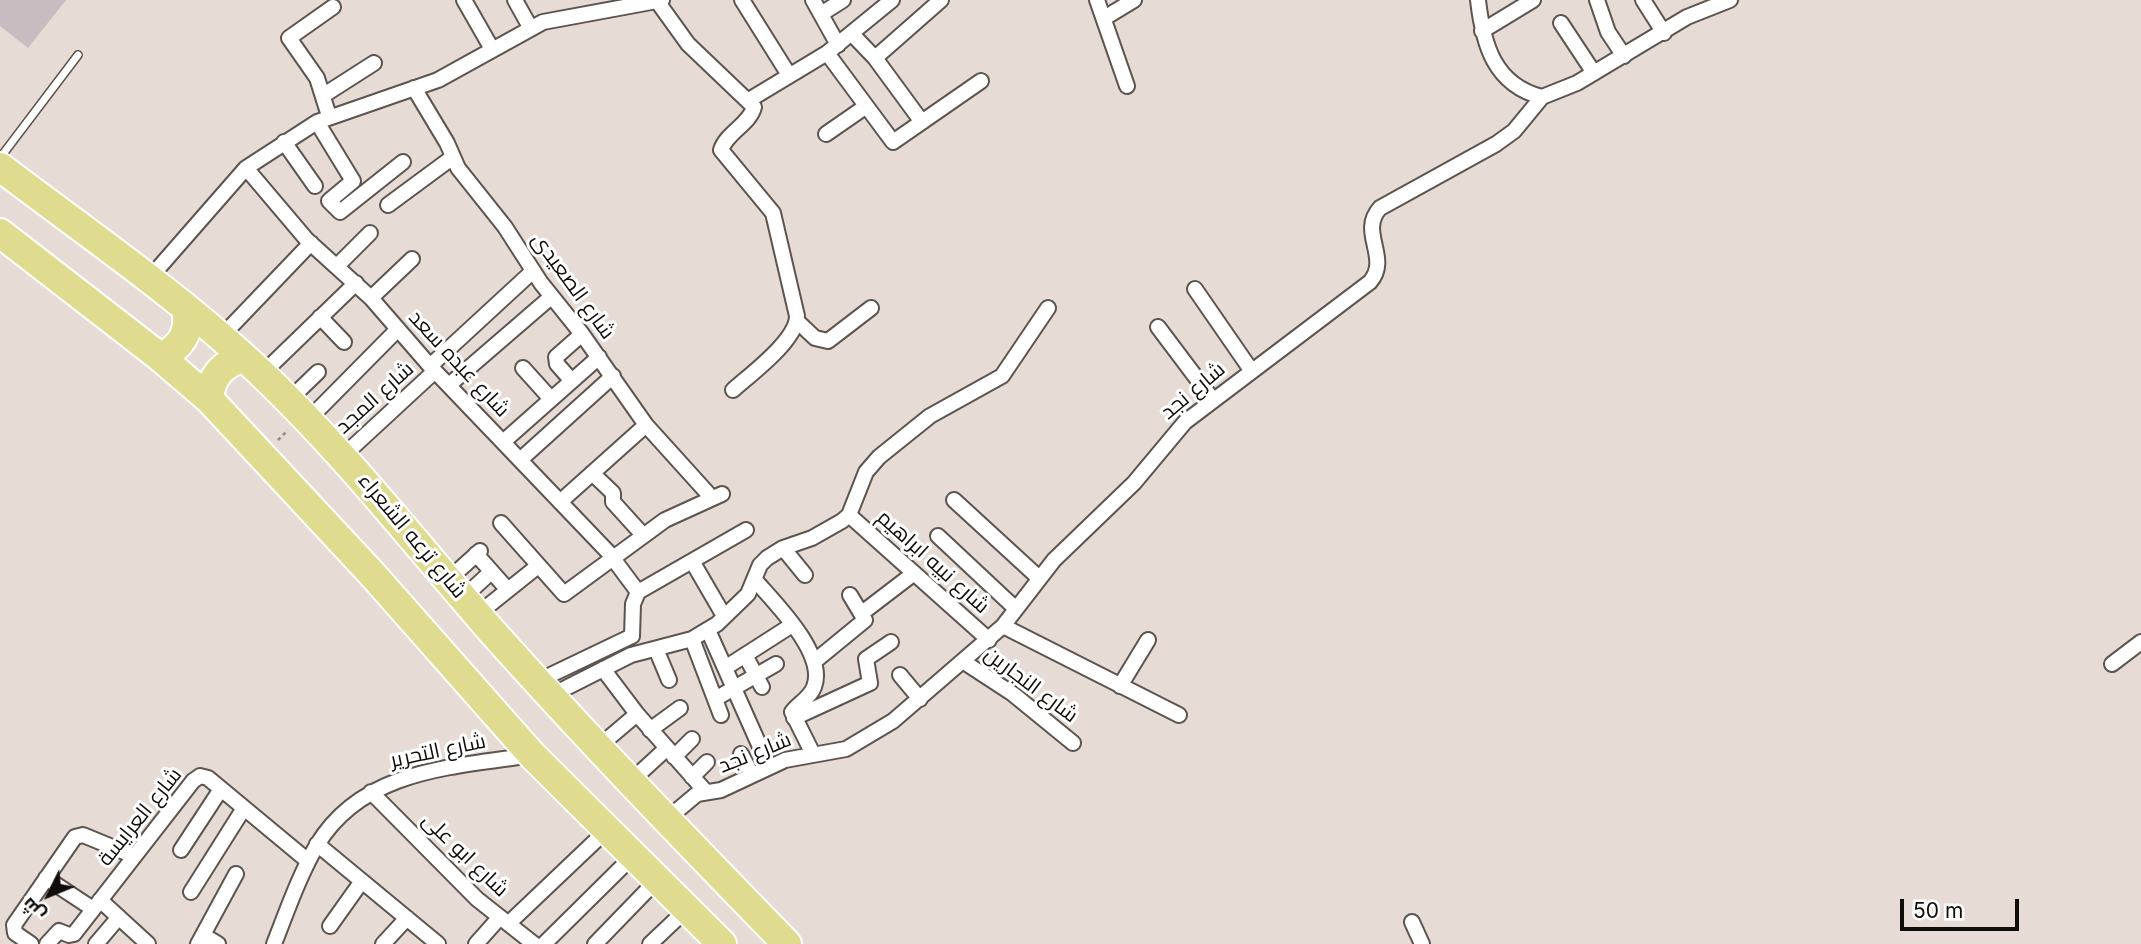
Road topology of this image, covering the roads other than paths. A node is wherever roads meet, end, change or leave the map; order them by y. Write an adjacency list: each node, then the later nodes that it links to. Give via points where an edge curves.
1 (464, 0): 25 (street)
2 (515, 0): 21 (street)
3 (742, 0): 32 (street)
4 (813, 0): 18 (street)
5 (843, 0): 18 (street)
6 (892, 0): 24 (street)
7 (941, 0): 29 (street)
8 (1097, 0): 19 (street)
9 (1134, 0): 19 (street)
10 (1478, 0): 22 (street)
11 (1533, 0): 22 (street)
12 (1597, 0): 28 (street)
13 (1643, 0): 23 (street)
14 (1730, 0): 16 (street, شارع نجد)
15 (660, 1): 21 (street, via 578,13); 38 (street, via 688,44)
16 (1709, 4): 23 (street, شارع نجد)
17 (333, 7): 36 (street, via 289,38 313,70)
18 (821, 14): 26 (street)
19 (1105, 17): 34 (street)
20 (1561, 23): 31 (street)
21 (530, 27): 25 (street)
22 (1482, 31): 37 (street, via 1489,53 1508,81)
23 (1664, 33): 28 (street, شارع نجد)
24 (852, 34): 26 (street); 29 (street)
25 (492, 49): 35 (street, via 452,73)
26 (832, 49): 32 (street); 39 (street)
27 (78, 55): 45 (lane)
28 (1623, 56): 31 (street, شارع نجد)
29 (875, 58): 41 (street)
30 (374, 63): 36 (street)
31 (1594, 73): 37 (street, شارع نجد)
32 (789, 75): 38 (street)
33 (981, 81): 41 (street)
34 (1127, 86)
35 (414, 88): 40 (street); 44 (street, شارع الصعيدى)
36 (324, 95): 40 (street)
37 (1542, 97): 77 (street, شارع نجد, via 1514,131 1496,144 1380,208 1370,227 1378,264 1375,276)
38 (748, 100): 66 (street, via 754,110 720,150 772,213)
39 (865, 107): 41 (street, via 893,142); 42 (street)
40 (323, 119): 43 (street); 46 (street, via 353,181 330,201 341,213)
41 (922, 122)
42 (826, 134)
43 (284, 142): 48 (street); 49 (street)
44 (453, 157): 50 (street); 56 (street, شارع الصعيدى)
45 (0, 158)
46 (403, 162)
47 (0, 167): 57 (highway, شارع ترعه الشعراء)
48 (246, 168): 53 (street, شارع عبده سعد); 57 (street)
49 (316, 186)
50 (388, 205)
51 (0, 233): 72 (highway)
52 (370, 233): 55 (street)
53 (311, 243): 55 (street, شارع عبده سعد); 70 (street)
54 (412, 259): 61 (street)
55 (337, 266): 58 (street, شارع عبده سعد)
56 (533, 271): 60 (street, شارع الصعيدى); 75 (street, شارع المجد)
57 (148, 280): 64 (highway, شارع ترعه الشعراء)
58 (356, 283): 61 (street, شارع عبده سعد); 65 (street)
59 (1195, 289): 77 (street)
60 (551, 297): 69 (street, شارع الصعيدى); 81 (street)
61 (371, 298): 68 (street, شارع عبده سعد)
62 (871, 308): 66 (street, via 828,341 815,338)
63 (1048, 308): 94 (street, via 1002,376 930,416 872,464 856,490)
64 (186, 310): 70 (highway, شارع ترعه الشعراء); 72 (highway, via 183,339)
65 (320, 317): 71 (street); 74 (street)
66 (797, 321): 82 (street, via 784,342)
67 (1158, 327): 85 (street)
68 (398, 329): 75 (street, شارع عبده سعد); 86 (street)
69 (582, 334): 73 (street, شارع الصعيدى); 80 (street, via 556,356 556,364)
70 (220, 338): 74 (highway, شارع ترعه الشعراء)
71 (344, 342)
72 (160, 357): 83 (highway)
73 (599, 357): 79 (street, شارع الصعيدى); 80 (street)
74 (253, 366): 83 (highway, via 234,360 213,380); 86 (highway, شارع ترعه الشعراء)
75 (433, 368): 81 (street, شارع عبده سعد); 89 (street, شارع المجد)
76 (523, 368): 84 (street)
77 (1251, 370): 85 (street, شارع نجد)
78 (318, 372): 86 (street)
79 (613, 376): 87 (street, شارع الصعيدى); 90 (street)
80 (571, 380): 84 (street)
81 (449, 385): 88 (street, شارع عبده سعد)
82 (733, 390)
83 (209, 399): 151 (highway)
84 (551, 399): 88 (street)
85 (1213, 400): 106 (street, شارع نجد, via 1178,429 1139,479)
86 (300, 412): 89 (highway, شارع ترعه الشعراء)
87 (646, 425): 91 (street); 97 (street, شارع الصعيدى, via 717,496 681,511)
88 (503, 442): 90 (street, شارع عبده سعد)
89 (343, 456): 111 (highway, شارع ترعه الشعراء)
90 (520, 460): 93 (street, شارع عبده سعد)
91 (592, 473): 93 (street); 97 (street, via 613,493 612,501)
92 (954, 500): 106 (street)
93 (560, 502): 100 (street, شارع عبده سعد)
94 (849, 515): 99 (street, via 836,526); 104 (street, شارع نبيه ابراهيم)
95 (501, 523): 102 (street)
96 (746, 530): 101 (street)
97 (643, 535): 100 (street)
98 (939, 536): 112 (street)
99 (783, 548): 105 (street); 107 (street, via 760,565)
100 (612, 559): 102 (street, via 565,594); 109 (street, شارع عبده سعد)
101 (692, 561): 109 (street); 114 (street)
102 (538, 566): 108 (street)
103 (491, 572): 108 (street); 111 (street); 111 (street, via 478,552)
104 (913, 573): 113 (street); 119 (street, شارع نبيه ابراهيم)
105 (805, 575)
106 (1039, 578): 112 (street, شارع نجد)
107 (755, 580): 114 (street, via 748,594); 115 (street)
108 (508, 590): 111 (street)
109 (638, 592): 135 (street, via 632,636)
110 (850, 595): 113 (street)
111 (463, 597): 135 (highway, شارع ترعه الشعراء)
112 (1016, 609): 116 (street, شارع نجد)
113 (862, 613): 125 (street, via 863,621)
114 (724, 616): 117 (street)
115 (792, 625): 124 (street); 125 (street)
116 (1003, 626): 119 (street, شارع نجد); 134 (street)
117 (708, 630): 118 (street); 129 (street)
118 (692, 639): 123 (street); 137 (street)
119 (989, 640): 126 (street, شارع نجد)
120 (1148, 640): 134 (street)
121 (891, 642): 143 (street, via 866,659 868,685)
122 (2141, 642): 128 (street)
123 (656, 649): 130 (street); 132 (street)
124 (745, 655): 129 (street); 133 (street)
125 (815, 661): 143 (street, via 815,687 793,709)
126 (964, 662): 138 (street, شارع نجد); 146 (street, شارع النجارين, via 1013,694)
127 (776, 664): 133 (street)
128 (2112, 664)
129 (725, 668): 136 (street)
130 (603, 669): 135 (street); 140 (street)
131 (900, 675): 138 (street)
132 (669, 680)
133 (759, 682): 136 (street)
134 (1120, 686): 142 (street)
135 (544, 689): 147 (highway, شارع ترعه الشعراء)
136 (734, 689): 137 (street); 153 (street)
137 (715, 699): 141 (street)
138 (919, 699): 150 (street, شارع نجد, via 856,745)
139 (680, 708): 144 (street)
140 (636, 714): 144 (street); 147 (street)
141 (721, 715)
142 (1179, 715)
143 (794, 718): 150 (street)
144 (650, 730): 148 (street)
145 (692, 739): 148 (street)
146 (1073, 743)
147 (597, 748): 156 (highway, شارع ترعه الشعراء)
148 (671, 752): 155 (street); 156 (street)
149 (741, 754): 154 (street)
150 (813, 754): 153 (street, شارع نجد)
151 (532, 755): 158 (street, شارع التحرير, via 418,773); 162 (highway)
152 (707, 762): 155 (street)
153 (769, 767): 154 (street, شارع نجد)
154 (752, 775): 159 (street, شارع نجد)
155 (692, 777): 159 (street)
156 (630, 782): 161 (highway, شارع ترعه الشعراء)
157 (221, 789): 160 (street, شارع العرايسة); 164 (street); 166 (street, شارع العرايسة, via 204,776 197,778)
158 (371, 792): 163 (street, شارع التحرير, via 341,815); 177 (street, شارع ابو على, via 477,899)
159 (706, 792): 161 (street, شارع نجد, via 693,796)
160 (244, 808): 167 (street, شارع العرايسة); 172 (street)
161 (667, 819): 195 (highway, شارع ترعه الشعراء)
162 (608, 829): 165 (highway); 177 (street)
163 (317, 844): 167 (street, شارع التحرير); 171 (street)
164 (181, 850)
165 (634, 855): 170 (highway); 191 (street)
166 (134, 856): 169 (street, via 79,835); 173 (street, شارع العرايسة)
167 (309, 861): 187 (street, شارع التحرير)
168 (236, 874): 180 (street)
169 (46, 878): 173 (street); 182 (street, via 13,928)
170 (658, 879): 174 (highway); 192 (street)
171 (362, 881): 176 (street); 179 (street)
172 (191, 892)
173 (97, 905): 175 (street); 183 (street, شارع العرايسة, via 72,935 60,931)
174 (688, 908): 193 (street); 194 (highway)
175 (119, 917): 184 (street); 185 (street)
176 (407, 918): 181 (street); 188 (street)
177 (505, 920): 189 (street); 190 (street, شارع ابو على)
178 (1412, 922): 196 (street)
179 (330, 926)
180 (200, 939): 186 (street)
181 (434, 943)
182 (31, 944)
183 (47, 944)
184 (96, 944)
185 (148, 944)
186 (218, 944)
187 (274, 944)
188 (383, 944)
189 (476, 944)
190 (534, 944)
191 (544, 944)
192 (595, 944)
193 (650, 944)
194 (722, 944)
195 (787, 944)
196 (1422, 944)

